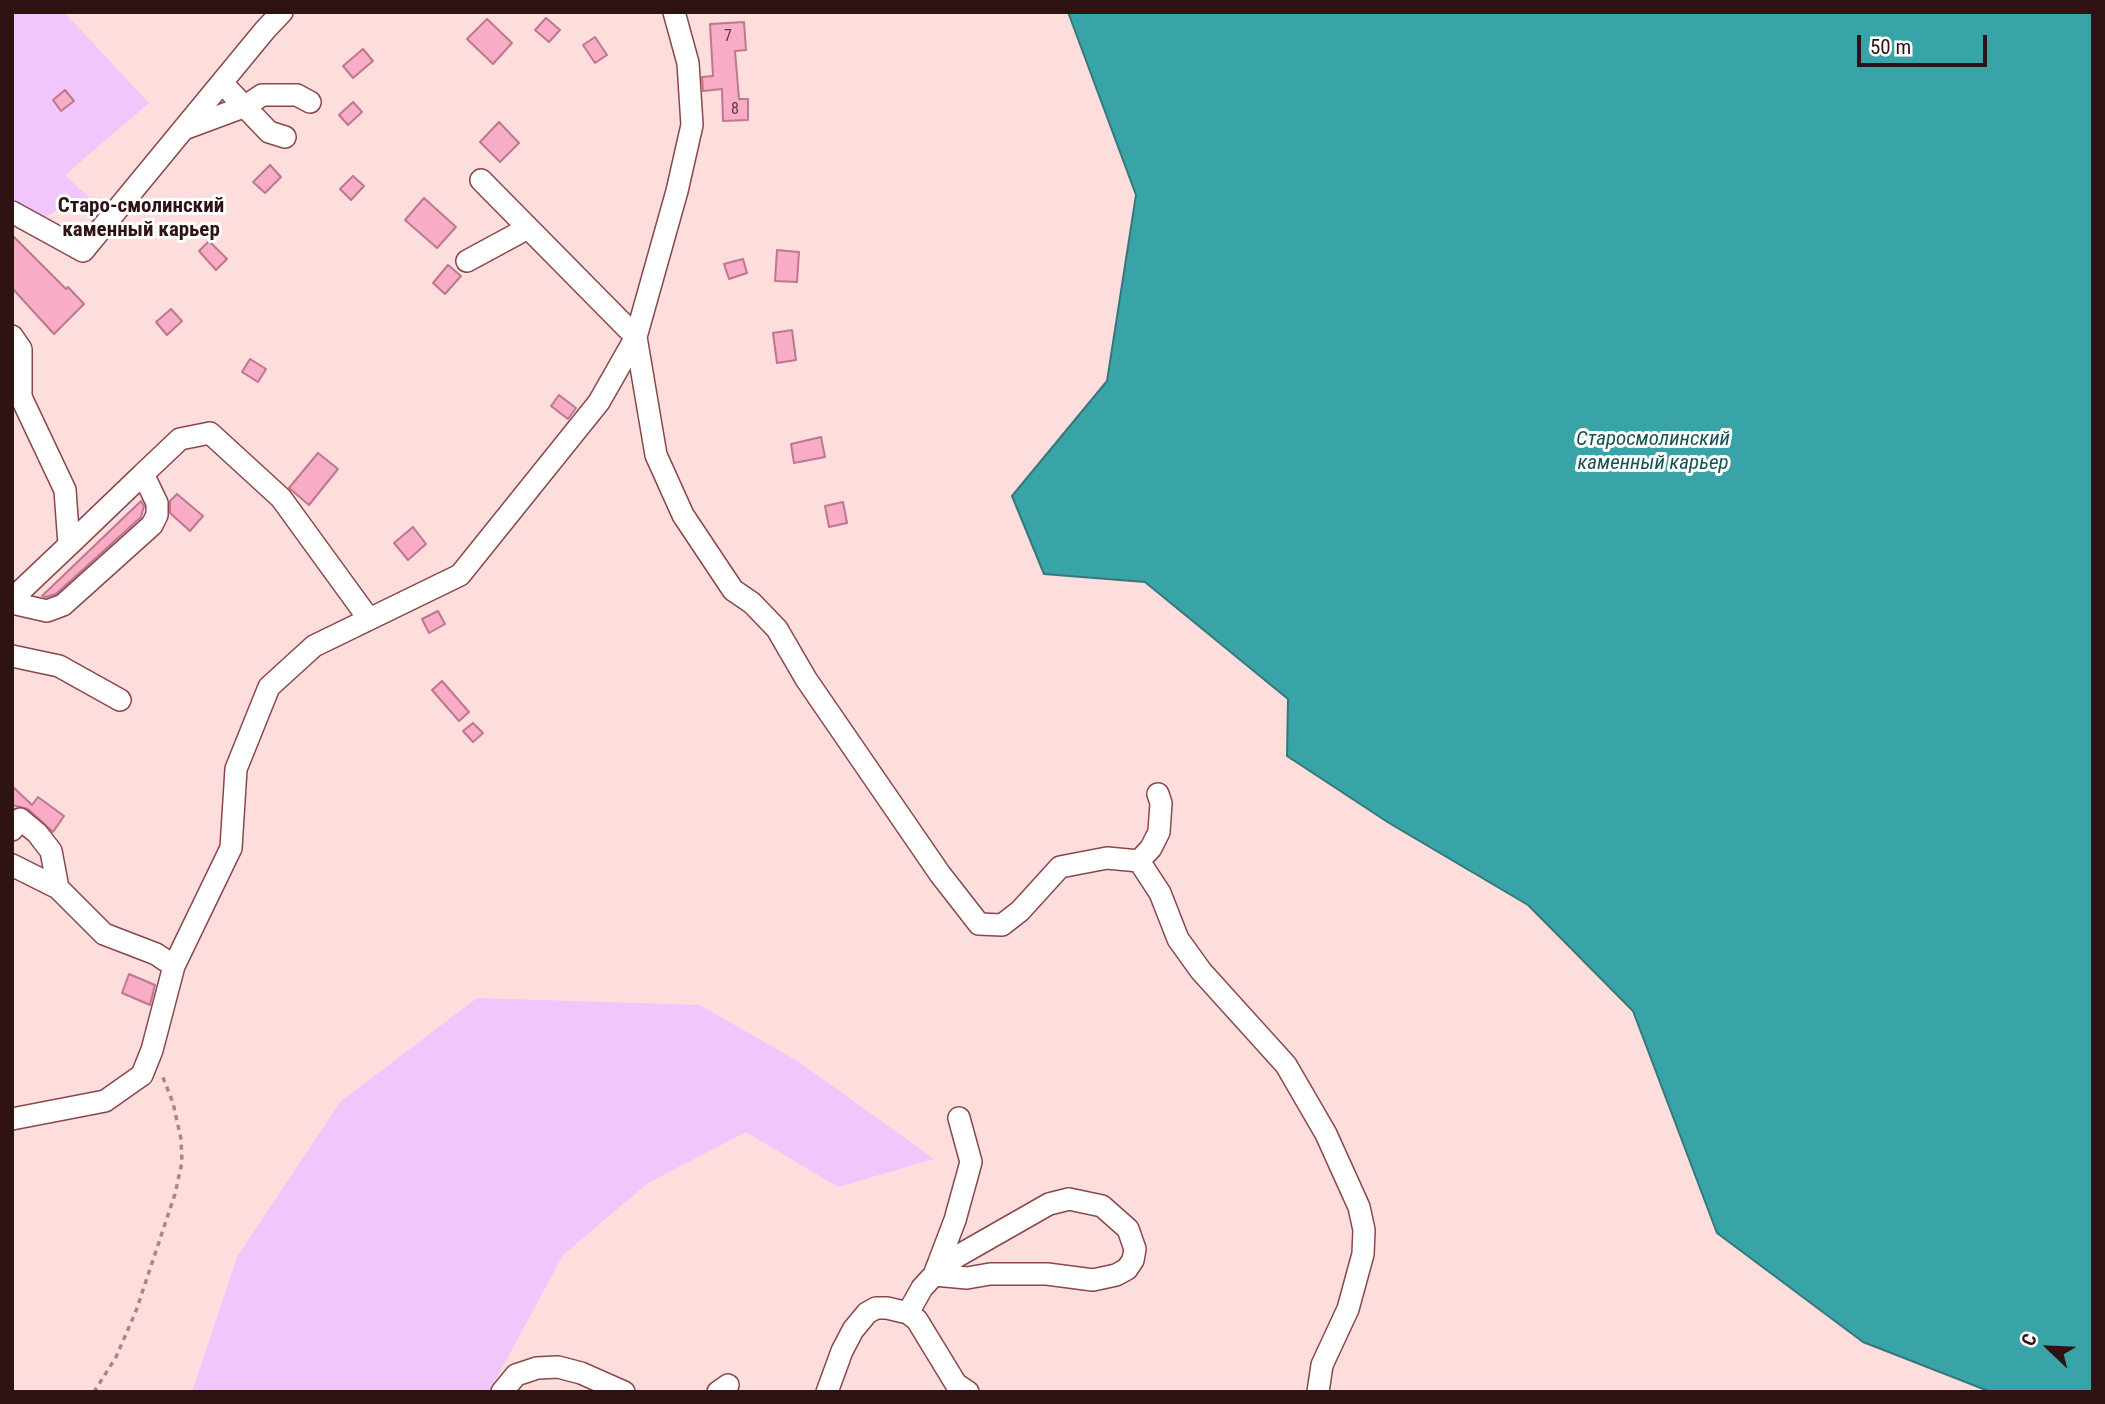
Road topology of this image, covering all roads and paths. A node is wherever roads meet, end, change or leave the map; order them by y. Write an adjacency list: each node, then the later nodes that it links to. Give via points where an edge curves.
1 (282, 12): 3 (street)
2 (674, 12): 13 (street, via 688,63 692,125)
3 (222, 83): 5 (street); 6 (street)
4 (310, 102): 5 (street, via 297,95 262,95)
5 (246, 106): 6 (street); 7 (street, via 269,132)
6 (182, 130): 9 (street, via 83,251)
7 (285, 137)
8 (481, 180): 10 (street)
9 (12, 212)
10 (528, 228): 11 (street); 13 (street)
11 (467, 261)
12 (12, 336): 14 (street, via 21,349)
13 (636, 337): 18 (street, via 599,402 460,575); 23 (street, via 656,454 683,515 733,590 777,629 924,852 979,924 1002,925 1060,867 1107,858)
14 (17, 362): 16 (street, via 21,397 65,490)
15 (143, 474): 16 (street); 17 (street, via 157,503 152,525 63,605 47,611); 18 (street, via 180,439 210,433 281,498)
16 (69, 545): 17 (street)
17 (12, 601)
18 (369, 619): 26 (street, via 314,646 269,687 236,769 231,848)
19 (12, 656): 20 (street, via 59,666)
20 (120, 700)
21 (1158, 794): 23 (street, via 1159,832)
22 (12, 830): 25 (street, via 20,819 37,833 51,852)
23 (1139, 861): 37 (street, via 1160,893 1178,939 1201,971 1286,1065 1326,1134 1359,1207 1363,1254 1348,1309 1322,1365)
24 (12, 865): 25 (street)
25 (58, 888): 26 (street, via 104,934)
26 (174, 966): 27 (street)
27 (152, 1050): 29 (street, via 142,1075 105,1101); 33 (path, via 173,1102 182,1162 136,1311)
28 (959, 1118): 30 (street, via 971,1162)
29 (12, 1119)
30 (934, 1275): 30 (street, via 956,1257 1049,1204 1069,1199 1102,1206 1128,1229 1135,1249 1127,1269 1093,1280 1047,1274); 31 (street)
31 (908, 1313): 32 (street, via 917,1320); 36 (street, via 876,1308 867,1313 842,1351)
32 (956, 1389)
33 (94, 1392)
34 (502, 1392): 35 (street, via 516,1375 558,1367)
35 (624, 1392)
36 (827, 1392)
37 (1318, 1392)

